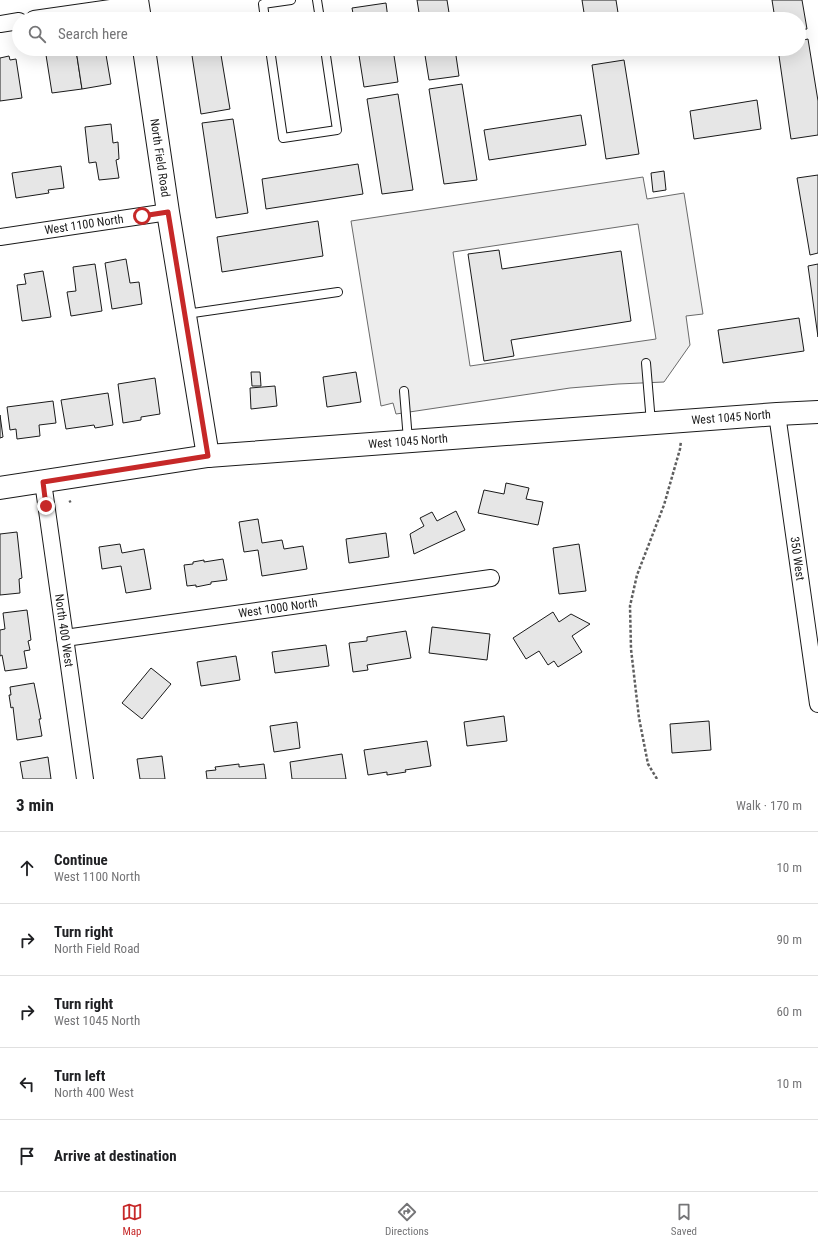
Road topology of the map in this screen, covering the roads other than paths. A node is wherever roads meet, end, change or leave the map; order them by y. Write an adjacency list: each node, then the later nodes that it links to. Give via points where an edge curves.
1 (291, 0): 5 (lane, via 263,4)
2 (317, 0): 6 (lane)
3 (138, 8): 4 (street)
4 (100, 12)
5 (264, 12)
6 (319, 12)
7 (12, 22): 8 (street)
8 (0, 24)
9 (145, 56): 12 (main road, North Field Road)
10 (271, 56): 11 (lane, via 284,138 337,130)
11 (326, 56)
12 (168, 212): 13 (street, West 1100 North); 15 (main road, North Field Road)
13 (0, 237)
14 (338, 292): 15 (lane)
15 (185, 314): 22 (main road, North Field Road)
16 (646, 363): 20 (lane)
17 (404, 391): 21 (lane)
18 (818, 412): 19 (main road, West 1045 North)
19 (777, 414): 20 (main road, West 1045 North); 27 (street, 350 West)
20 (651, 423): 21 (main road, West 1045 North)
21 (408, 441): 22 (main road, West 1045 North)
22 (208, 456): 23 (main road, West 1045 North)
23 (43, 482): 24 (main road, West 1045 North); 26 (street, North 400 West)
24 (0, 488)
25 (491, 578): 26 (street, West 1000 North)
26 (64, 638): 28 (street, North 400 West)
27 (818, 704)
28 (85, 779)

